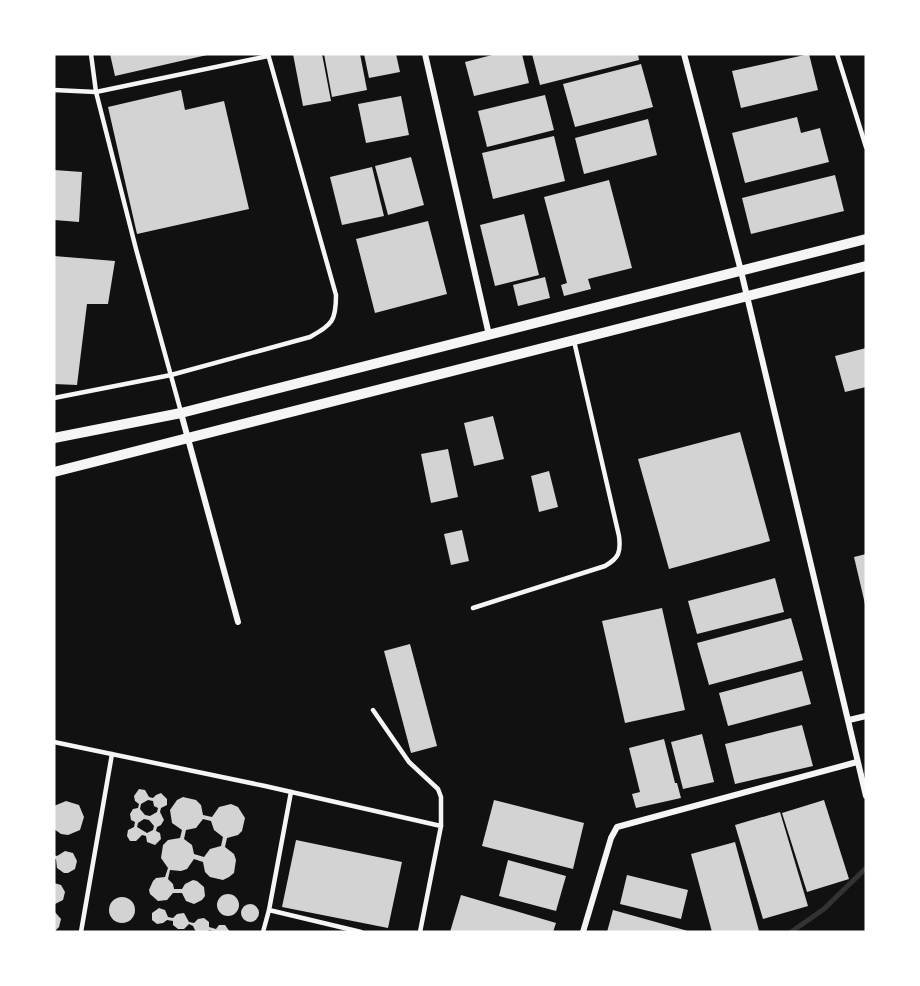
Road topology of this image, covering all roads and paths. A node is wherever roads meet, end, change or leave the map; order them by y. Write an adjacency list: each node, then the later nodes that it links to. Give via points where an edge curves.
1 (91, 54): 7 (lane)
2 (425, 54): 13 (street)
3 (684, 54): 11 (street)
4 (837, 54): 8 (lane)
5 (268, 55): 7 (lane); 15 (lane, via 336,296 336,312 328,326 310,337)
6 (54, 90): 7 (lane)
7 (96, 92): 15 (lane)
8 (866, 147)
9 (866, 239): 11 (street)
10 (866, 266): 12 (street)
11 (741, 271): 12 (street); 13 (street)
12 (748, 297): 14 (street); 25 (street)
13 (489, 335): 17 (street)
14 (574, 340): 19 (street); 21 (lane, via 621,551 616,560 605,566)
15 (171, 375): 16 (lane); 17 (lane)
16 (54, 398)
17 (181, 413): 18 (street); 19 (street)
18 (54, 438)
19 (189, 439): 20 (street); 22 (street)
20 (54, 472)
21 (473, 608)
22 (238, 622)
23 (373, 710): 31 (lane, via 409,762 438,789)
24 (866, 716): 25 (street)
25 (849, 720): 28 (street)
26 (54, 742): 27 (lane)
27 (112, 754): 29 (lane); 33 (lane)
28 (857, 762): 30 (street); 37 (street, via 617,827)
29 (291, 792): 31 (lane); 32 (lane)
30 (866, 796)
31 (441, 826): 36 (lane)
32 (269, 910): 34 (lane); 35 (lane)
33 (81, 932)
34 (263, 932)
35 (361, 932)
36 (420, 932)
37 (583, 932)

